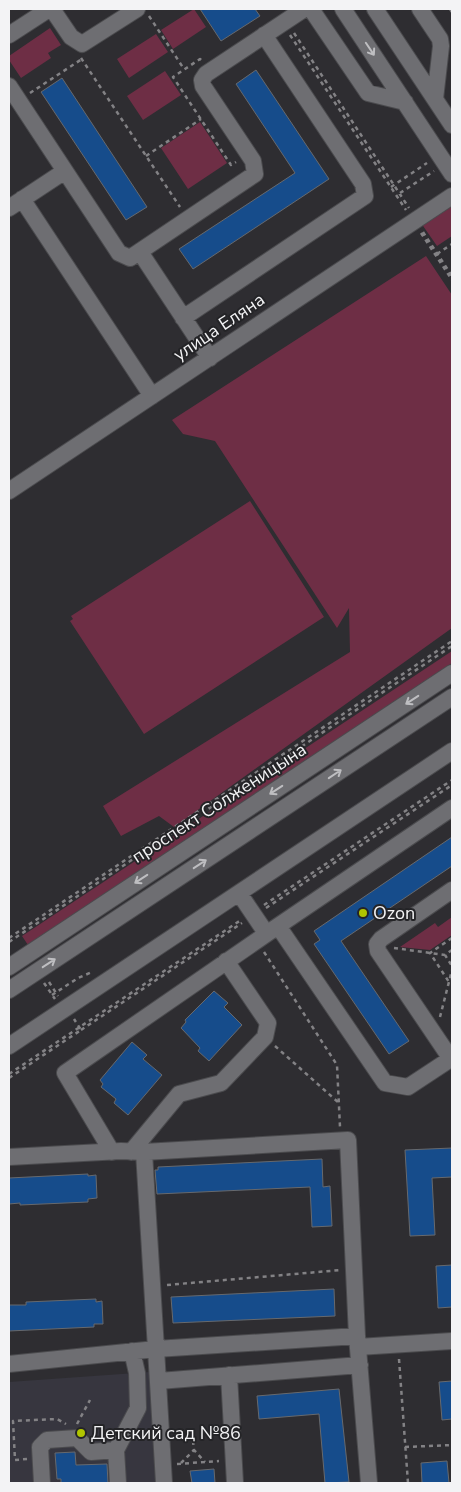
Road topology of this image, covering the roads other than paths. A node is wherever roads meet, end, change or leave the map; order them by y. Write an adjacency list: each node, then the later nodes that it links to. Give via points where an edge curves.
1 (50, 9): 2 (street, via 76,42 82,44); 8 (street)
2 (137, 9)
3 (304, 9): 9 (street)
4 (311, 9): 12 (street, via 368,93)
5 (343, 9): 12 (street, one-way to 12)
6 (375, 9): 11 (street)
7 (420, 9): 11 (street, via 440,39)
8 (9, 35)
9 (264, 35): 18 (street, via 206,74 202,80 253,161 255,174); 19 (street, via 363,184 365,196)
10 (9, 86): 15 (street)
11 (435, 99): 13 (street)
12 (405, 102): 14 (street)
13 (452, 125)
14 (446, 164)
15 (65, 171): 17 (street); 18 (street, via 119,253 130,258)
16 (452, 196): 20 (street, улица Еляна)
17 (15, 204): 21 (street)
18 (140, 252): 19 (street)
19 (183, 318): 20 (street)
20 (210, 358): 21 (street, улица Еляна)
21 (152, 396): 22 (street, улица Еляна)
22 (9, 491)
23 (452, 673): 31 (street, проспект Солженицына, one-way to 31)
24 (452, 697): 32 (street, one-way to 24)
25 (452, 751): 28 (street)
26 (451, 812): 29 (street)
27 (452, 890): 34 (street, via 381,938 377,946)
28 (239, 893): 29 (street, via 247,916); 33 (street)
29 (267, 933): 30 (street); 34 (street, via 385,1083 408,1087)
30 (226, 961): 35 (street, via 65,1072); 36 (street, via 268,1023 265,1037 221,1083 179,1094)
31 (9, 967)
32 (9, 990)
33 (9, 1046)
34 (452, 1058)
35 (112, 1152): 36 (street); 37 (street)
36 (138, 1152): 39 (street, via 348,1140); 40 (street, via 153,1286)
37 (9, 1157)
38 (452, 1341): 39 (street, via 398,1345)
39 (358, 1342): 40 (street); 43 (street)
40 (156, 1349): 41 (street); 45 (street)
41 (132, 1351): 42 (street); 46 (street, via 138,1408)
42 (9, 1364)
43 (360, 1365): 44 (street); 51 (street)
44 (229, 1375): 45 (street); 50 (street)
45 (158, 1380): 49 (street)
46 (116, 1450): 47 (street, via 91,1452 77,1438 50,1439 40,1447); 48 (street)
47 (42, 1483)
48 (118, 1483)
49 (164, 1483)
50 (235, 1483)
51 (369, 1483)

